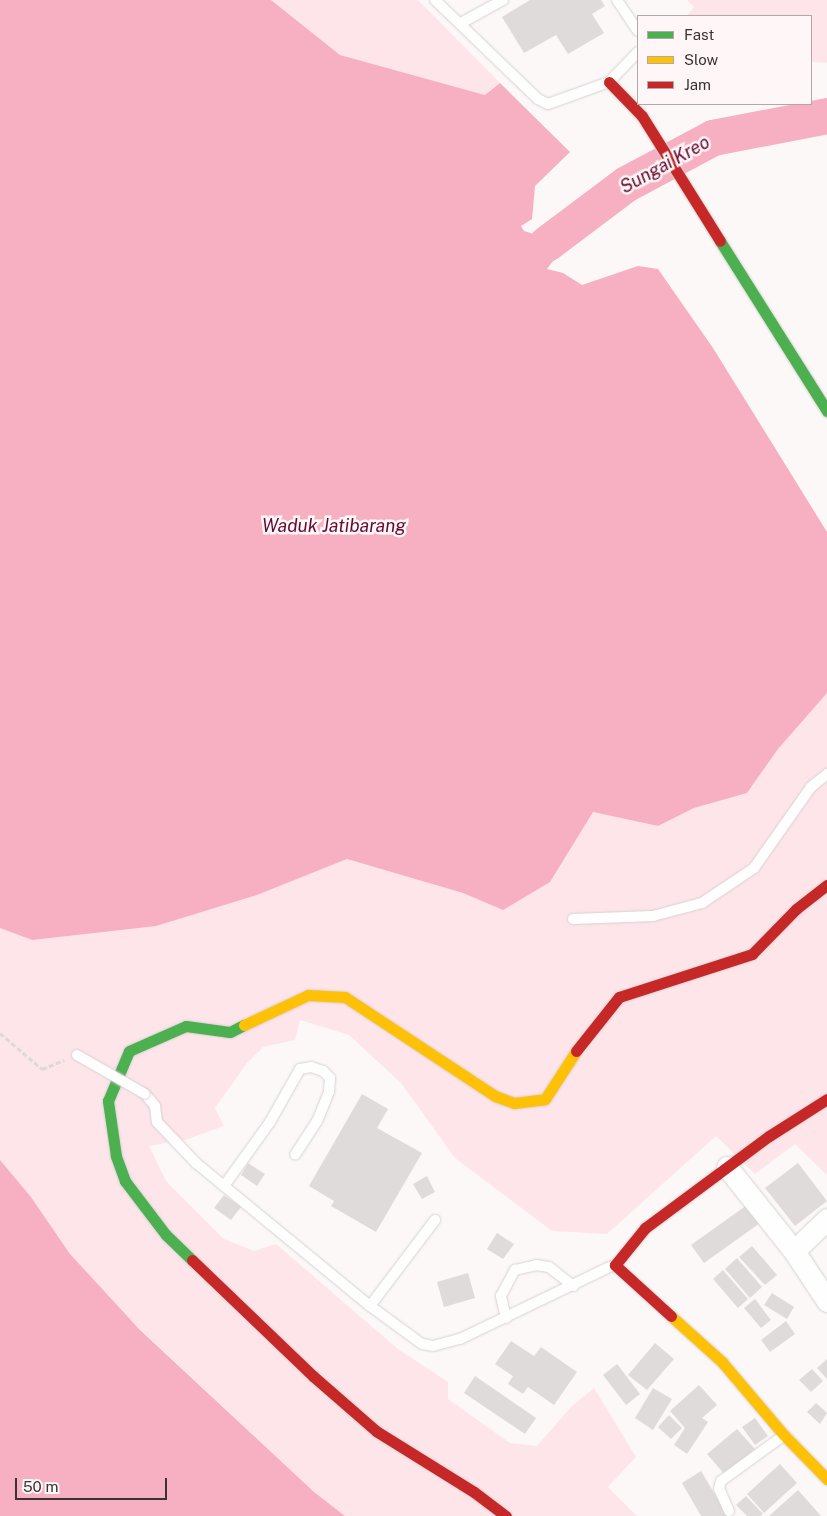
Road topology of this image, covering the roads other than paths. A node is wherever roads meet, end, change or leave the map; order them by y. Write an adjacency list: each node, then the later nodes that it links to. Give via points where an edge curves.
1 (435, 0): 4 (lane)
2 (503, 0): 4 (lane)
3 (617, 0): 5 (lane)
4 (461, 23): 7 (lane, via 538,99 548,104)
5 (637, 30)
6 (637, 53): 7 (lane)
7 (609, 82): 8 (street, via 642,116)
8 (827, 411)
9 (827, 774): 11 (lane, via 811,787 754,868 702,903 653,916)
10 (827, 885): 28 (street, via 796,909 752,954 619,997 564,1066 545,1099 514,1103 494,1096 345,997 308,994 230,1032 186,1026 129,1051 108,1101 116,1156 125,1181 166,1235 313,1376 376,1431 474,1492)
11 (573, 920)
12 (77, 1054): 16 (lane, bridge, via 145,1094 155,1106 157,1122 196,1163)
13 (827, 1099): 15 (street)
14 (295, 1155): 16 (lane, via 317,1121 329,1092 330,1078 323,1071 311,1067 300,1069 270,1122)
15 (727, 1167): 19 (street); 20 (street, via 645,1228)
16 (224, 1186): 23 (lane)
17 (827, 1219): 19 (street)
18 (435, 1220): 23 (lane)
19 (794, 1251): 22 (street)
20 (615, 1265): 21 (lane); 25 (street, via 722,1362)
21 (573, 1286): 24 (lane); 24 (lane, via 549,1267 536,1265 515,1270 501,1296)
22 (827, 1301)
23 (370, 1306): 24 (lane, via 412,1339 433,1346 460,1339)
24 (506, 1318)
25 (784, 1435): 26 (street); 27 (lane, via 721,1481 719,1489)
26 (827, 1479)
27 (729, 1511)
28 (506, 1516)

